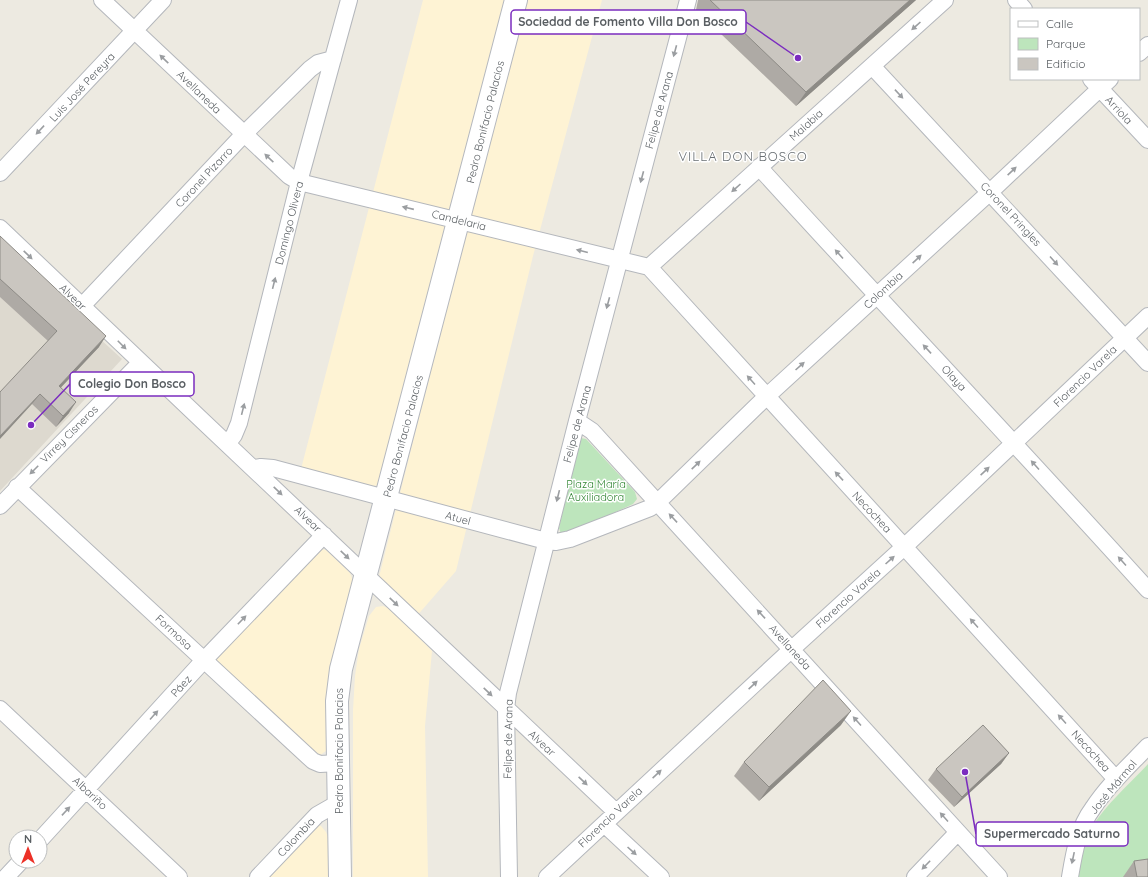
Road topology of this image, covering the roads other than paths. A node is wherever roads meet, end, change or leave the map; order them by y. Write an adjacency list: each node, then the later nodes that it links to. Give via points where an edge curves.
1 (102, 0): 9 (street, Avellaneda)
2 (163, 0): 9 (street, Luis José Pereyra)
3 (349, 0): 12 (street, Domingo Olivera)
4 (516, 0): 21 (street, Pedro Bonifacio Palacios)
5 (688, 0): 23 (street, Felipe de Arana, one-way to 23)
6 (945, 0): 13 (street, Malabia, one-way to 13)
7 (1016, 0): 8 (street)
8 (1023, 8)
9 (135, 31): 15 (street, Avellaneda, one-way to 9); 18 (street, Luis José Pereyra, one-way to 18)
10 (1148, 44): 11 (street)
11 (1140, 52)
12 (334, 59): 15 (street, Coronel Pizarro, via 314,66); 19 (street, Domingo Olivera)
13 (872, 66): 17 (street, Malabia); 20 (street, Coronel Pringles, one-way to 20)
14 (1100, 82): 16 (street, Arriola); 20 (street, Colombia, one-way to 14)
15 (244, 134): 19 (street, Avellaneda, one-way to 15, via 289,176); 26 (street, Coronel Pizarro)
16 (1148, 140)
17 (759, 167): 24 (street, Malabia, one-way to 24); 25 (street, Olaya, one-way to 17)
18 (0, 173)
19 (299, 182): 21 (street, Candelaria, one-way to 19); 34 (street, Domingo Olivera, one-way to 19, via 239,423)
20 (990, 192): 25 (street, Colombia, one-way to 20); 28 (street, Coronel Pringles, one-way to 28)
21 (460, 220): 23 (street, Candelaria, one-way to 21); 37 (street, Pedro Bonifacio Palacios)
22 (0, 228): 26 (street, Alvear, one-way to 26)
23 (619, 261): 24 (street); 32 (street, Felipe de Arana, one-way to 32)
24 (648, 267): 31 (street, Necochea, one-way to 24)
25 (877, 296): 31 (street, Colombia, one-way to 25); 33 (street, Olaya, one-way to 25)
26 (82, 306): 29 (street, Alvear, one-way to 29)
27 (1148, 316): 28 (street, Florencio Varela)
28 (1125, 338): 30 (street, Coronel Pringles); 33 (street, Florencio Varela)
29 (140, 363): 34 (street, Alvear); 36 (street, Virrey Cisneros, one-way to 36)
30 (1148, 363)
31 (766, 397): 38 (street, Colombia, one-way to 31); 42 (street, Necochea, one-way to 31)
32 (577, 421): 38 (street, Avellaneda, via 592,431); 41 (street, Felipe de Arana, one-way to 41)
33 (1015, 443): 42 (street, Florencio Varela, one-way to 33); 44 (street, Olaya, one-way to 33)
34 (227, 444): 35 (street, Alvear)
35 (255, 468): 37 (street, Atuel, via 273,468); 40 (street, Alvear, one-way to 40)
36 (17, 487): 39 (street, Virrey Cisneros); 46 (street, Formosa)
37 (387, 499): 41 (street, Atuel); 43 (street, Pedro Bonifacio Palacios)
38 (658, 502): 41 (street, Atuel, via 650,508 570,539); 45 (street, Avellaneda, one-way to 38)
39 (0, 506)
40 (324, 535): 43 (street, Alvear, one-way to 43); 46 (street, Páez, one-way to 40)
41 (546, 541): 48 (street, Felipe de Arana)
42 (904, 547): 45 (street, Florencio Varela, one-way to 42); 51 (street, Necochea, one-way to 42)
43 (366, 575): 48 (street, Alvear, one-way to 48); 50 (street, Pedro Bonifacio Palacios, via 341,669 337,701)
44 (1148, 590)
45 (792, 649): 54 (street, Florencio Varela, one-way to 45); 57 (street, Avellaneda, one-way to 45)
46 (204, 660): 50 (street, Formosa, via 313,761 320,764); 52 (street, Páez, one-way to 46)
47 (0, 709): 52 (street, Albariño)
48 (506, 709): 54 (street, Alvear, one-way to 54); 63 (street, Felipe de Arana)
49 (1148, 746): 51 (street, José Mármol)
50 (338, 763): 53 (street, Pedro Bonifacio Palacios)
51 (1116, 779): 68 (street, José Mármol, one-way to 68, via 1092,808 1085,821 1078,838)
52 (87, 789): 56 (street, Páez, one-way to 52); 60 (street, Albariño)
53 (339, 808): 61 (street, Colombia, via 331,807 317,815); 62 (street, Pedro Bonifacio Palacios)
54 (616, 812): 55 (street, Florencio Varela)
55 (604, 824): 64 (street, Florencio Varela); 65 (street, one-way to 65)
56 (48, 831)
57 (958, 832): 66 (street, one-way to 66); 67 (street, Avellaneda)
58 (14, 869): 59 (street)
59 (6, 877)
60 (179, 877)
61 (258, 877)
62 (340, 877)
63 (509, 877)
64 (547, 877)
65 (662, 877)
66 (915, 877)
67 (999, 877)
68 (1070, 877)

